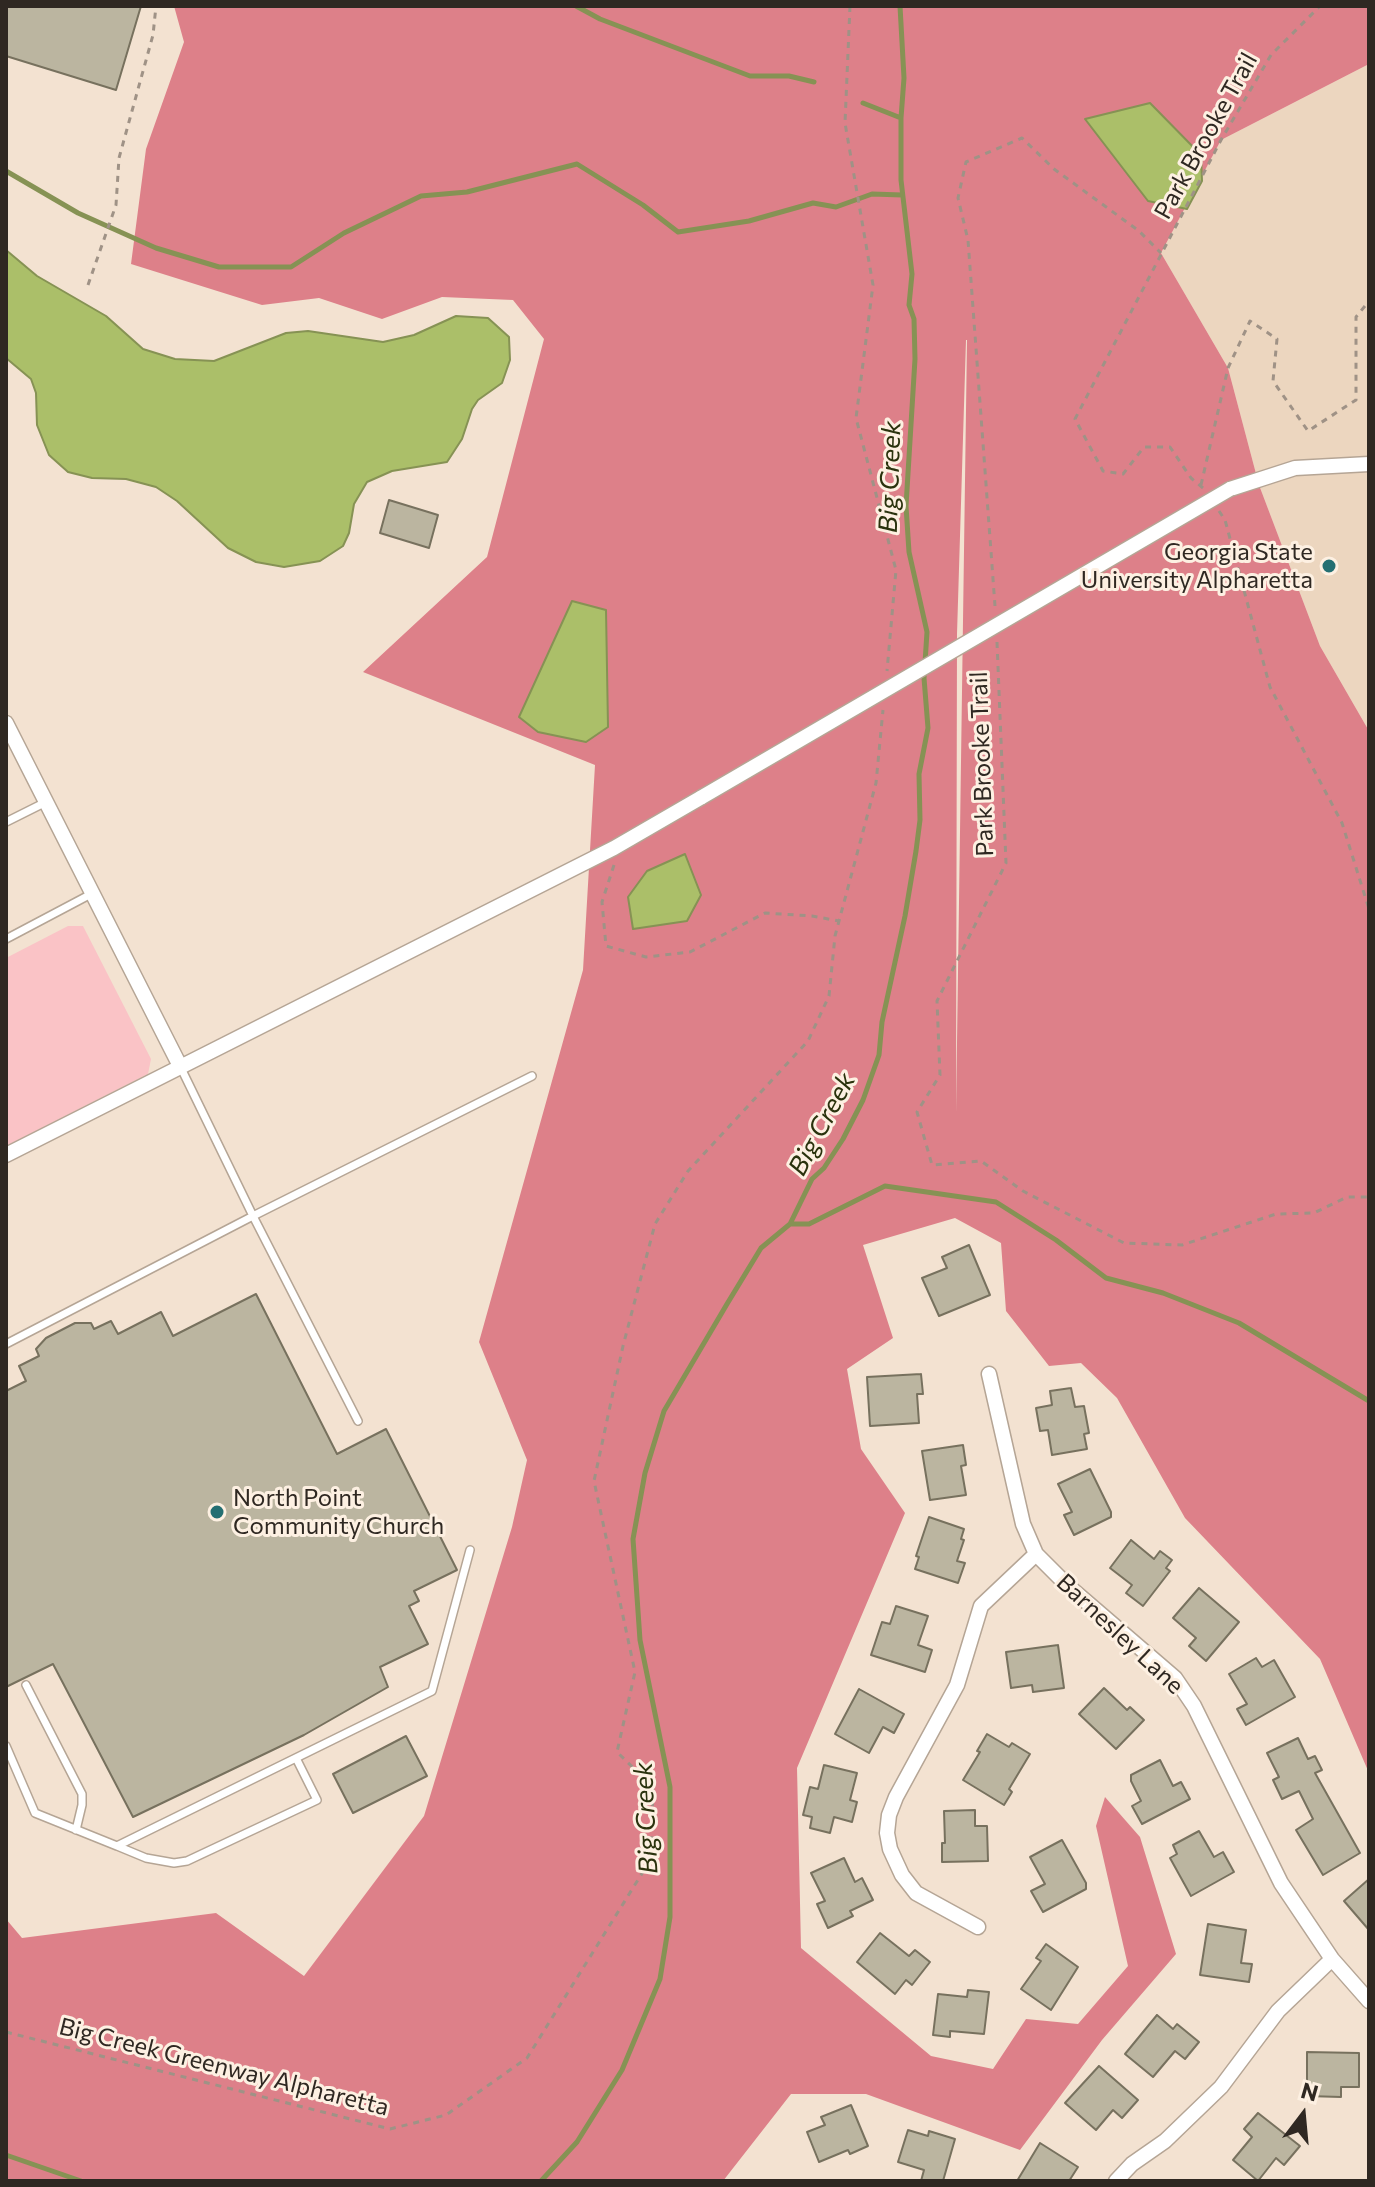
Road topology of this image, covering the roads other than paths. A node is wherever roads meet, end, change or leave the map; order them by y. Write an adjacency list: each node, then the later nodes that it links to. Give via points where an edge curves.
1 (1369, 464): 7 (street, bridge, via 1295,468 1230,489 614,848)
2 (6, 723): 3 (street)
3 (46, 802): 4 (lane); 5 (street)
4 (6, 822)
5 (93, 893): 6 (lane); 7 (street)
6 (6, 939)
7 (180, 1066): 9 (street); 10 (lane)
8 (532, 1076): 10 (lane)
9 (6, 1155)
10 (253, 1216): 11 (lane); 13 (lane)
11 (6, 1344)
12 (989, 1374): 15 (street, Barnesley Lane, via 1023,1524)
13 (358, 1421)
14 (470, 1550): 18 (lane, via 432,1691)
15 (1036, 1554): 21 (street, via 981,1606 957,1685 889,1815 890,1849 916,1893); 22 (street, Barnesley Lane, via 1175,1678 1194,1706 1281,1883)
16 (26, 1685): 19 (lane, via 82,1794)
17 (6, 1746): 19 (lane, via 35,1813)
18 (296, 1758): 20 (lane); 20 (lane, via 317,1800 187,1861 146,1858)
19 (76, 1830): 20 (lane)
20 (117, 1846)
21 (978, 1927)
22 (1332, 1959): 23 (street, Barnesley Lane); 24 (street, via 1278,2011 1221,2087)
23 (1369, 2001)
24 (1116, 2181)

